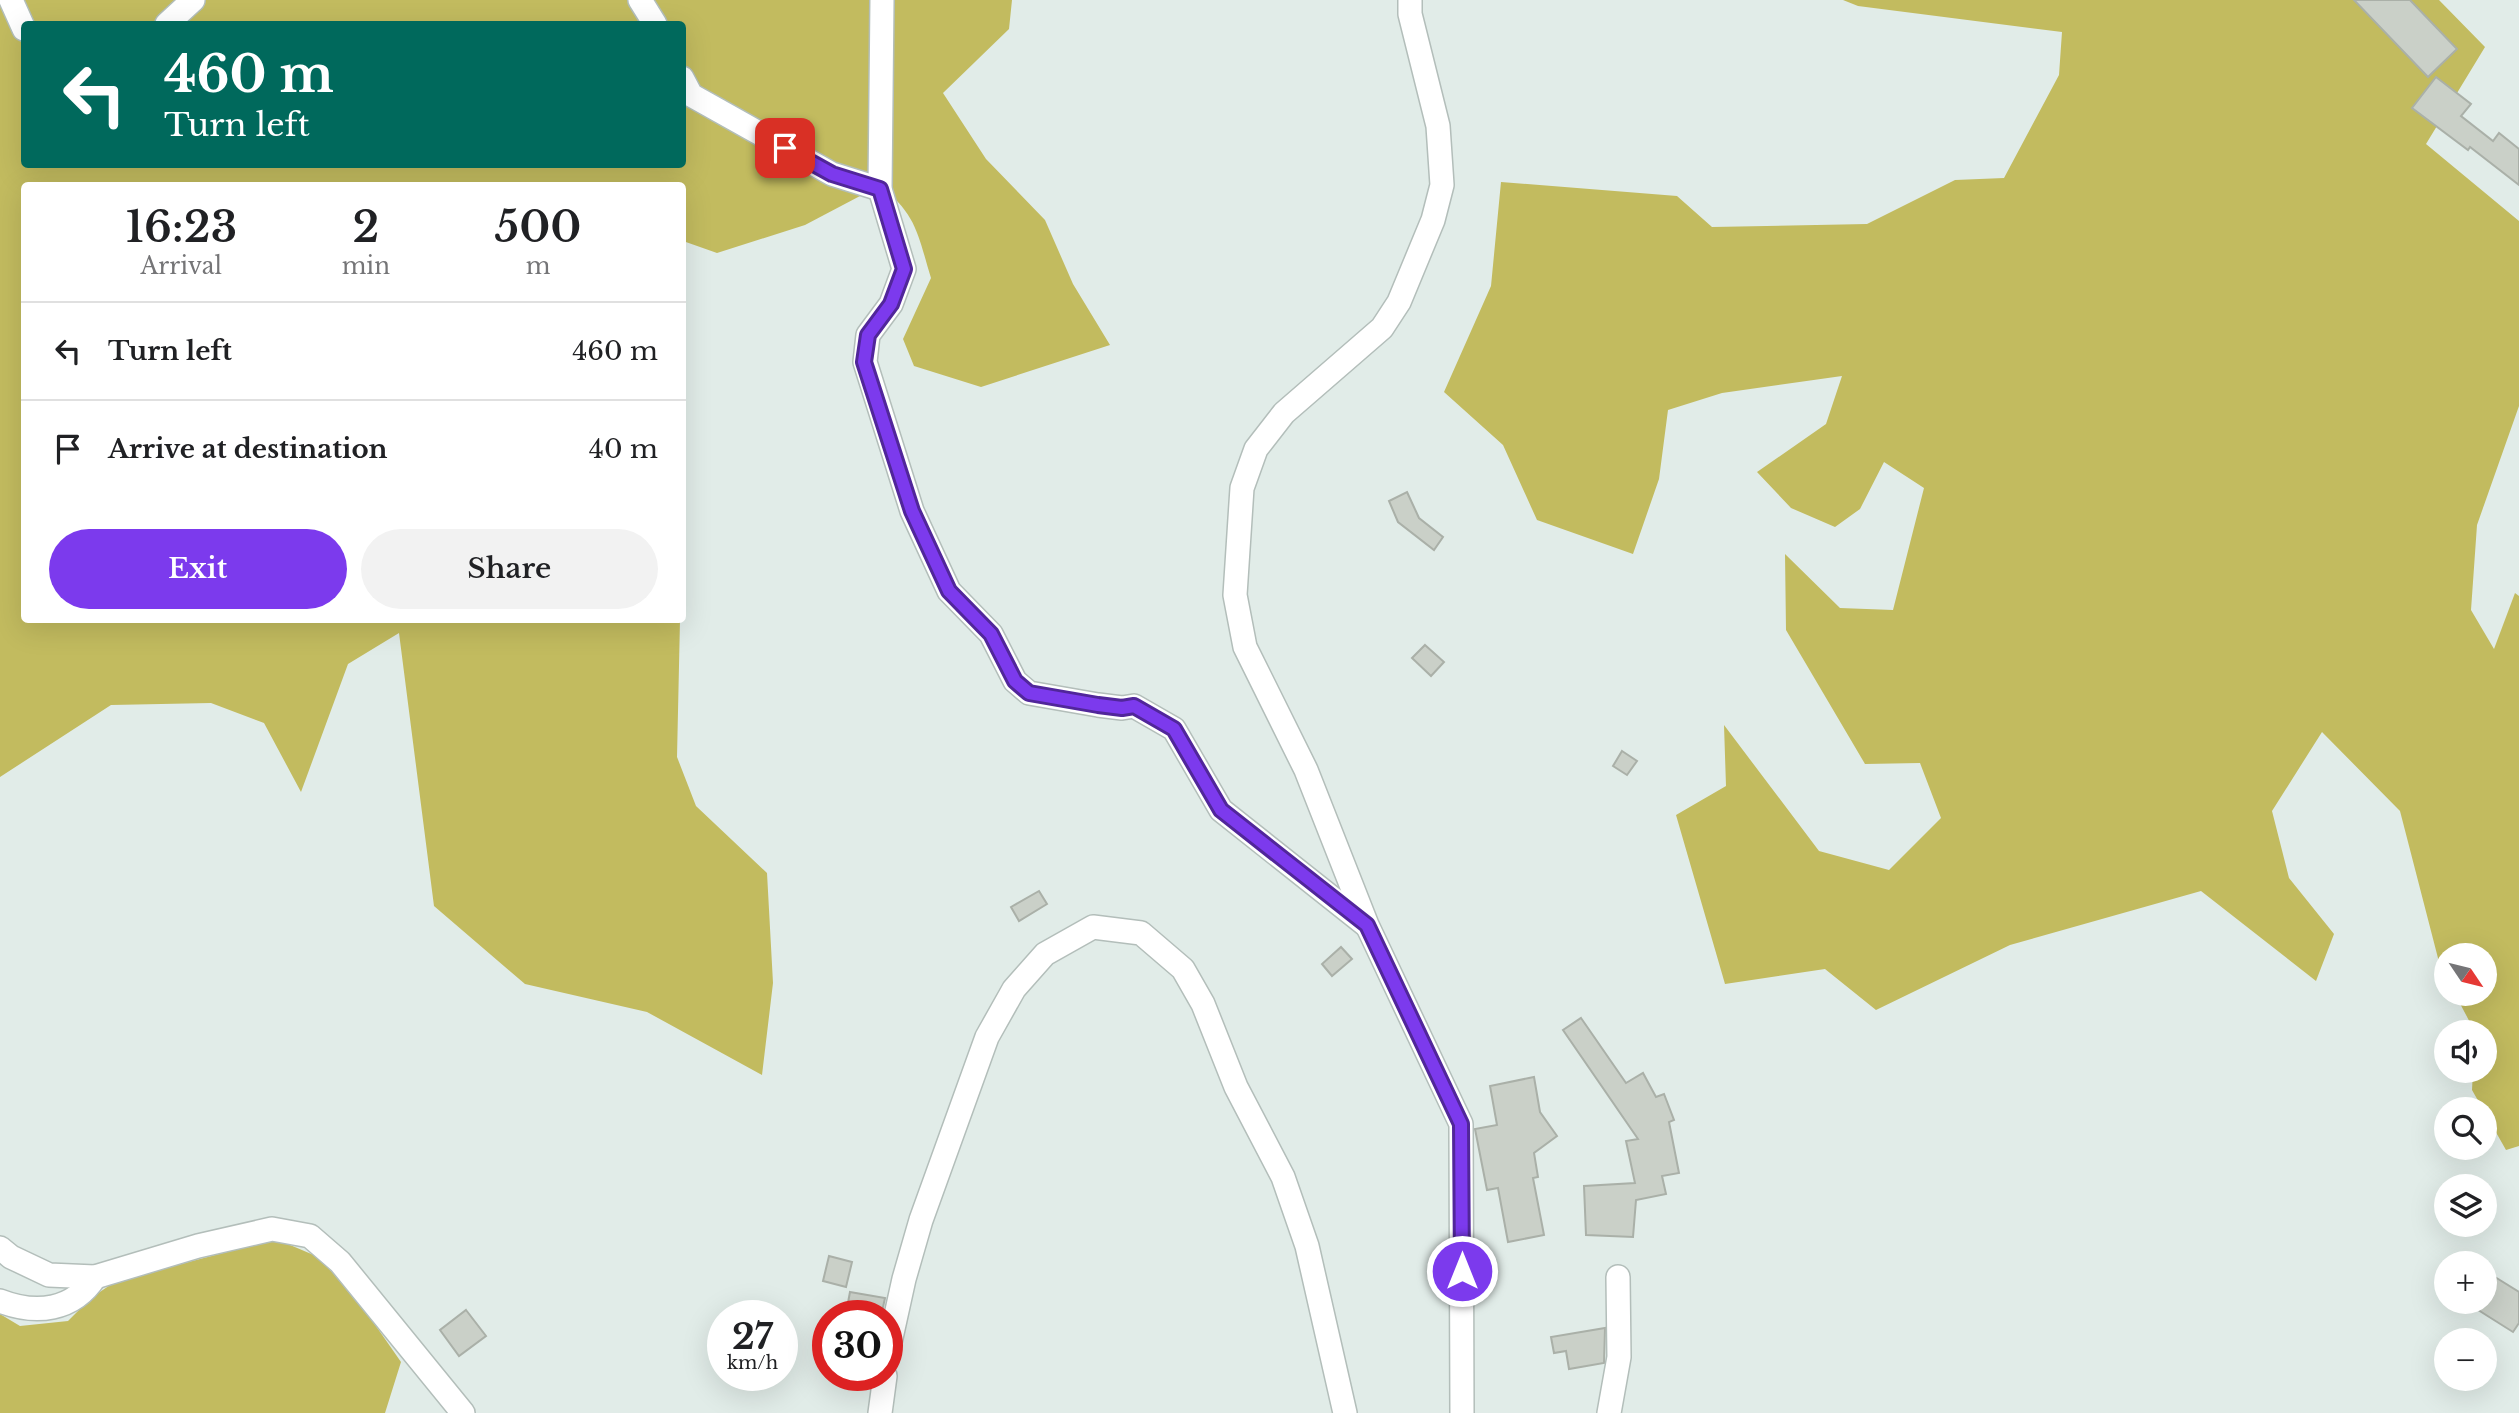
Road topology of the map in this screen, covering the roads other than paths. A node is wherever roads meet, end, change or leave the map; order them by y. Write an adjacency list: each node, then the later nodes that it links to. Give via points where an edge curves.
1 (11, 0): 8 (street)
2 (193, 0): 6 (street)
3 (640, 0): 7 (street)
4 (882, 0): 10 (street)
5 (1410, 0): 11 (street, via 1438,126 1442,185 1433,220 1399,302 1381,328 1284,413 1256,449 1242,488 1235,596 1245,648 1306,770)
6 (170, 21)
7 (653, 21)
8 (21, 22)
9 (686, 86): 10 (street, via 691,95 832,174)
10 (880, 189): 11 (street, via 904,269 891,304 868,335 864,362 912,511 949,591 991,634 1015,681 1029,693 1134,706 1174,729 1221,810)
11 (1367, 925): 21 (street, via 1461,1124)
12 (0, 1248): 13 (street, via 49,1275)
13 (95, 1277): 16 (street, via 75,1299 57,1307 25,1308); 18 (street, via 272,1229 310,1236 340,1262)
14 (1618, 1277): 22 (street, via 1619,1357)
15 (899, 1300): 20 (street, via 921,1220 986,1037 1014,989 1045,954 1093,927 1141,933 1183,969 1283,1177 1307,1246)
16 (0, 1301)
17 (883, 1391): 19 (street)
18 (463, 1413)
19 (880, 1413)
20 (1345, 1413)
21 (1462, 1413)
22 (1609, 1413)

